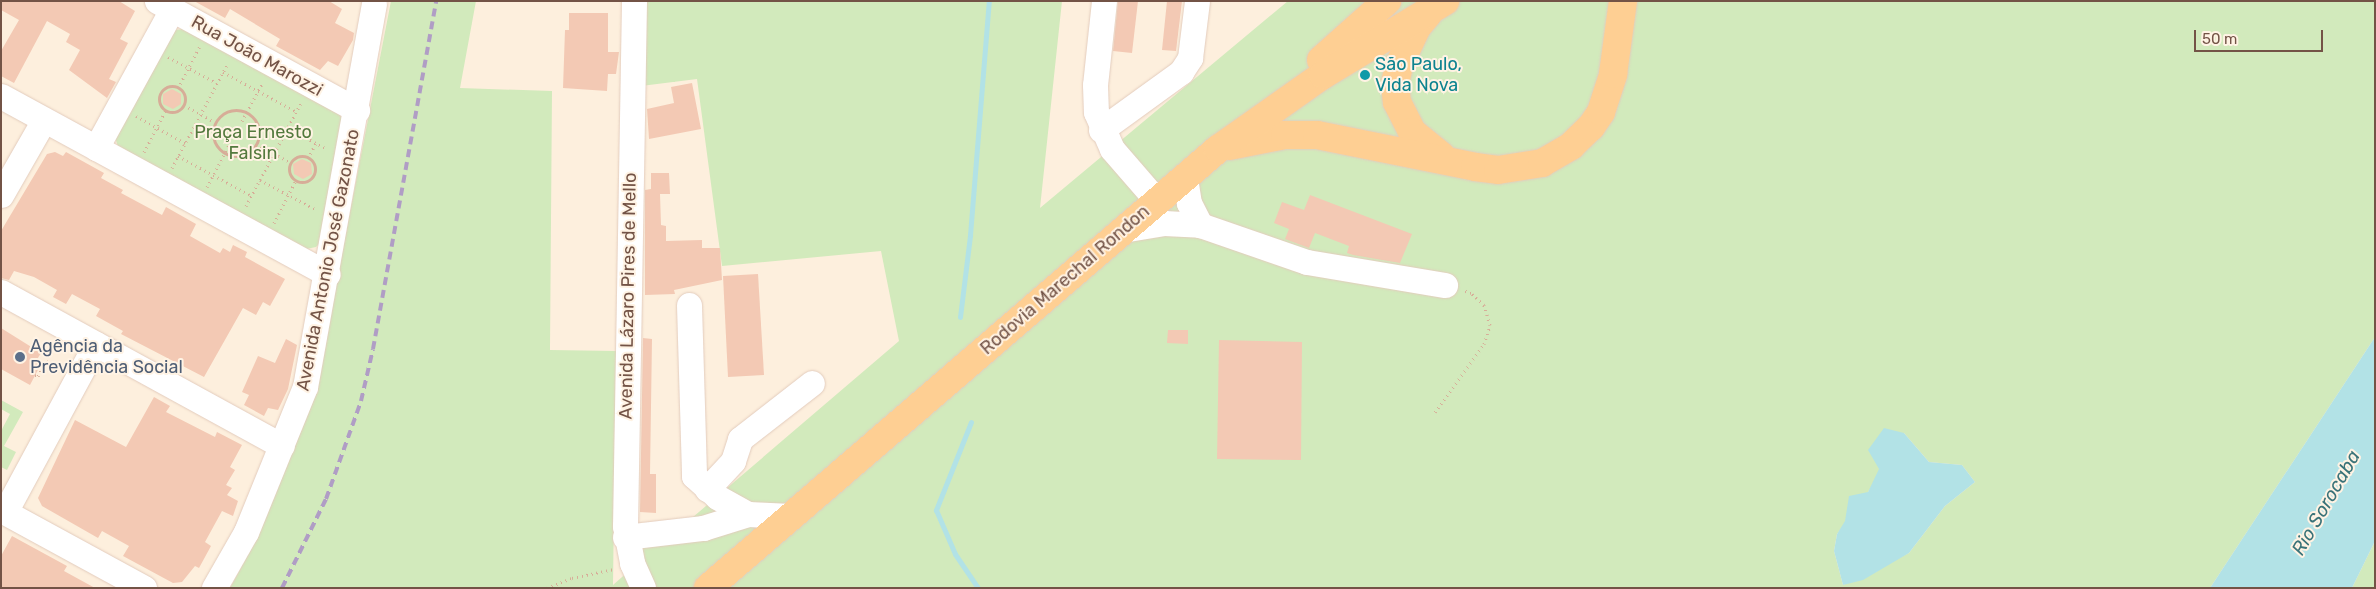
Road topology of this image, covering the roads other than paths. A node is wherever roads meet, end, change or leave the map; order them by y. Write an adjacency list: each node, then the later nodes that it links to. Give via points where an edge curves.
1 (634, 1): 32 (street, Avenida Lázaro Pires de Mello)
2 (1104, 1): 12 (street, via 1095,85 1096,112)
3 (1197, 1): 12 (street, via 1190,58 1181,72)
4 (1387, 1): 13 (main road)
5 (1623, 1): 15 (main road, via 1608,94 1601,112 1585,135 1555,157 1525,167 1498,170)
6 (374, 3): 10 (street, Avenida Antonio José Gazonato)
7 (1440, 4): 13 (main road, Rodovia Marechal Rondon, via 1323,75); 15 (main road, via 1418,27 1407,46 1395,84 1397,102 1412,132)
8 (165, 5): 10 (street, Rua João Marozzi); 14 (street)
9 (1, 96): 11 (street)
10 (357, 110): 21 (street, Avenida Antonio José Gazonato)
11 (44, 120): 14 (street); 17 (street)
12 (1101, 130): 18 (street, via 1112,148)
13 (1227, 141): 15 (main road, via 1317,135); 16 (main road, Rodovia Marechal Rondon)
14 (96, 148): 21 (street)
15 (1447, 160)
16 (1185, 178): 18 (main road, Rodovia Marechal Rondon); 19 (street, via 1189,203)
17 (1, 194)
18 (1157, 201): 20 (main road, Rodovia Marechal Rondon)
19 (1200, 226): 20 (street, via 1164,223); 22 (street, via 1306,262)
20 (1122, 230): 31 (main road, Rodovia Marechal Rondon)
21 (328, 274): 27 (street, Avenida Antonio José Gazonato, via 305,387)
22 (1445, 285)
23 (1, 292): 25 (street)
24 (689, 305): 28 (street, via 692,467 694,476)
25 (96, 344): 27 (street); 29 (street)
26 (812, 383): 28 (street, via 740,439 733,461)
27 (282, 446): 34 (street, Avenida Antonio José Gazonato, via 246,532)
28 (706, 489): 30 (street)
29 (3, 511): 33 (street)
30 (748, 514): 31 (street); 32 (street, via 702,528)
31 (791, 516): 36 (main road, Rodovia Marechal Rondon)
32 (625, 537): 35 (street, Avenida Lázaro Pires de Mello)
33 (144, 588)
34 (214, 588)
35 (643, 588)
36 (708, 588)

